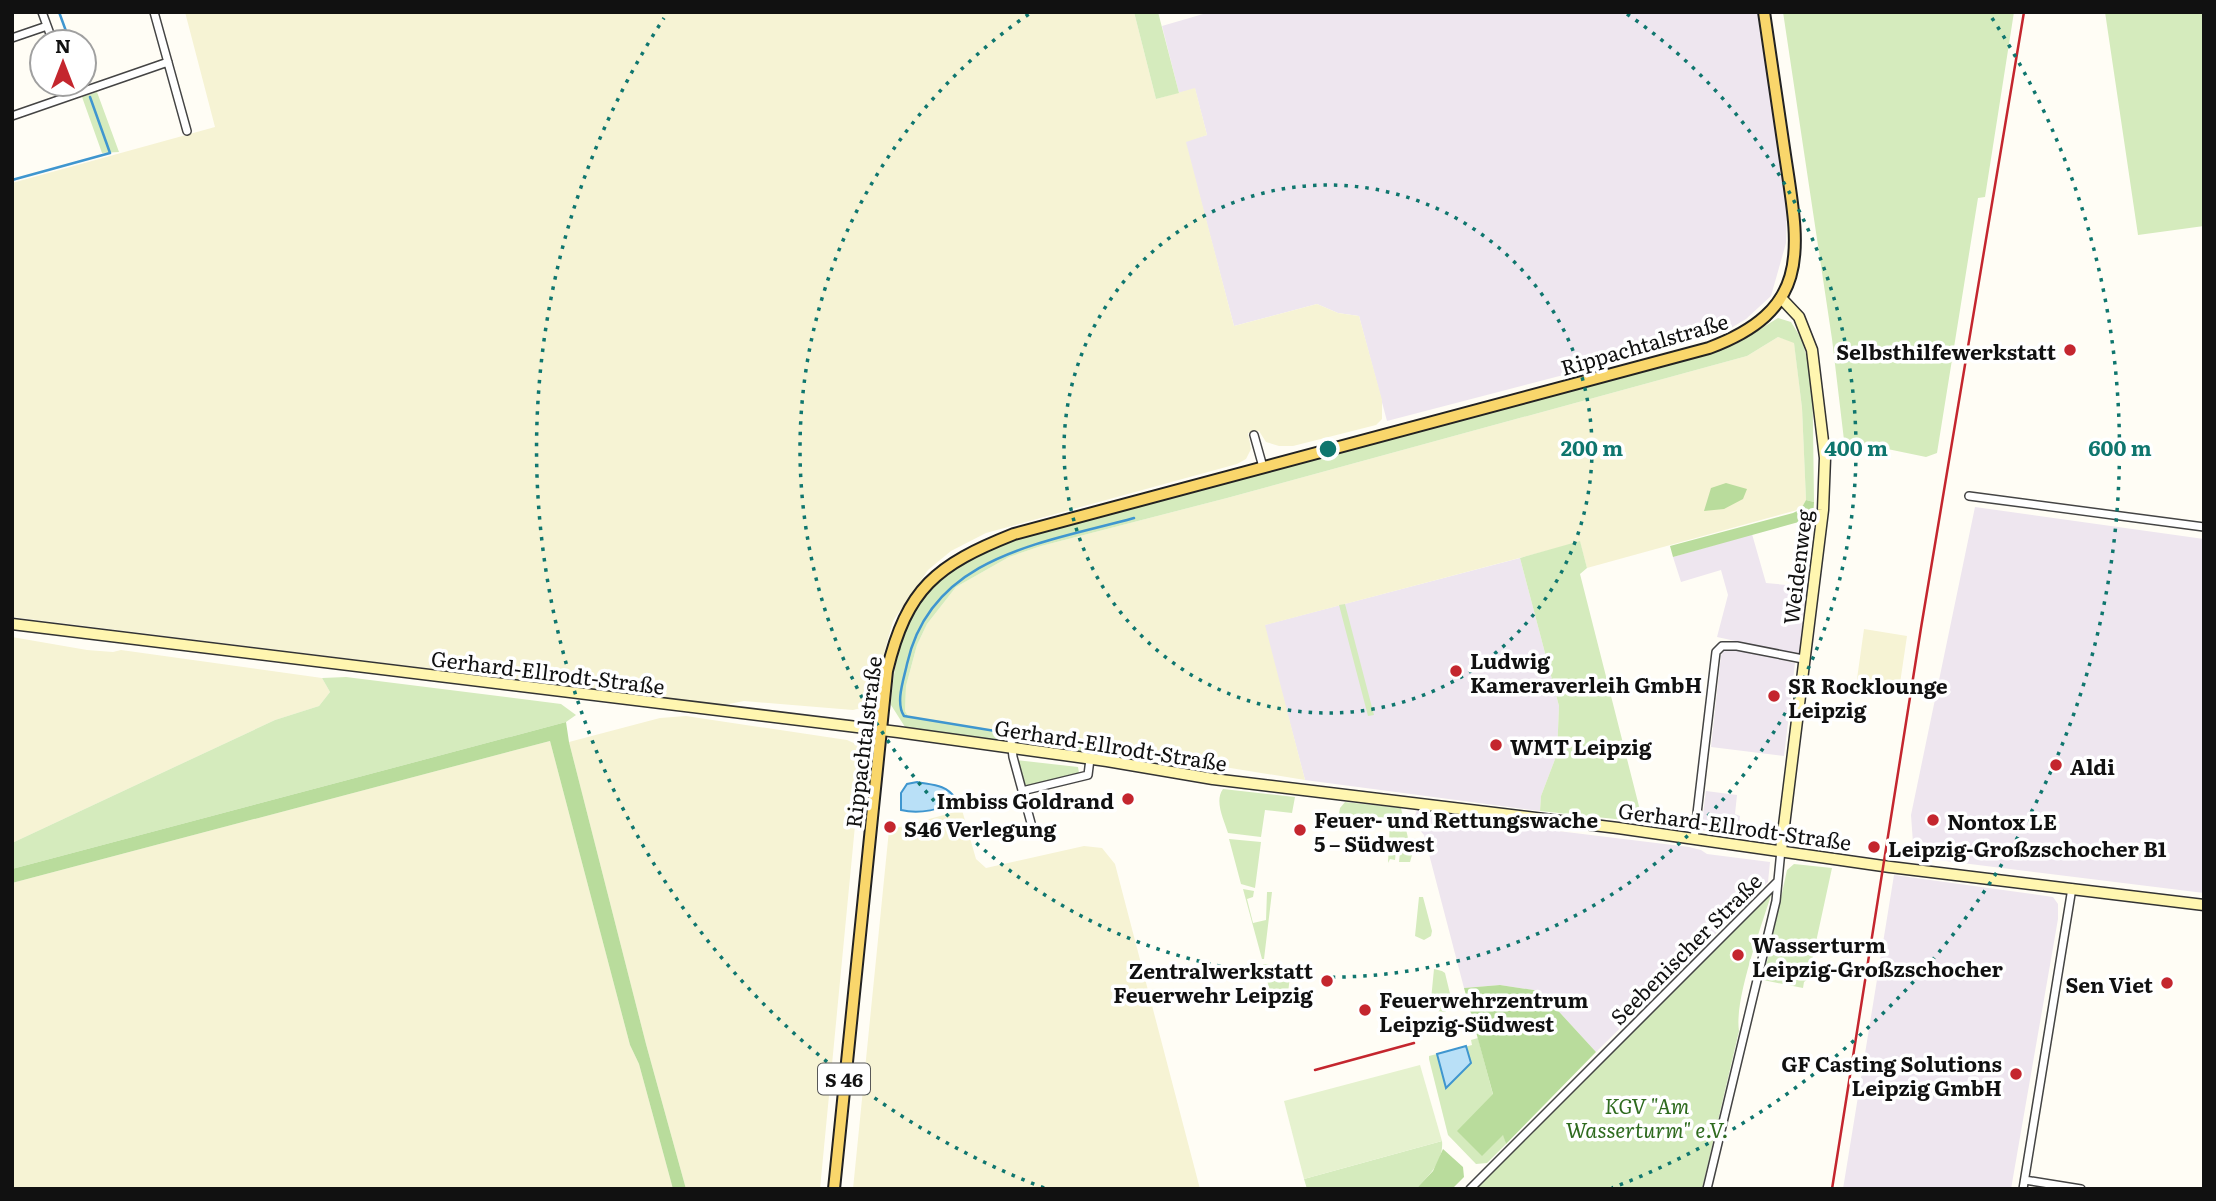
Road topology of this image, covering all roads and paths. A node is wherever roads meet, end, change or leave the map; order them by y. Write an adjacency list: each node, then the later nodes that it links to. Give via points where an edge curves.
1 (42, 12): 4 (street)
2 (155, 12): 6 (street)
3 (1764, 12): 11 (main road, Rippachtalstraße, via 1796,230 1794,267)
4 (47, 26): 5 (street)
5 (12, 38)
6 (168, 62): 7 (street); 10 (street)
7 (98, 87)
8 (62, 98): 9 (street)
9 (12, 116)
10 (187, 131)
11 (1782, 298): 13 (main road, Rippachtalstraße, via 1752,328 1709,348); 17 (street, Weidenweg, via 1799,317 1812,350 1825,458 1823,510)
12 (1254, 435): 13 (street)
13 (1264, 467): 18 (main road, Rippachtalstraße, via 1014,534 953,561 930,580 906,611 887,671)
14 (1969, 496): 15 (street)
15 (2204, 527)
16 (12, 624): 18 (street, Gerhard-Ellrodt-Straße)
17 (1803, 659): 23 (street, via 1737,646 1722,646 1716,652); 24 (street, Weidenweg)
18 (881, 730): 19 (street, Gerhard-Ellrodt-Straße); 29 (main road, Rippachtalstraße / S 46)
19 (1012, 744): 20 (street, Gerhard-Ellrodt-Straße); 21 (street)
20 (1090, 759): 21 (street, via 1088,775); 23 (street, Gerhard-Ellrodt-Straße, via 1213,779)
21 (1022, 792): 22 (street)
22 (1031, 823)
23 (1694, 839): 24 (street, Gerhard-Ellrodt-Straße)
24 (1781, 850): 25 (street); 26 (street, Gerhard-Ellrodt-Straße)
25 (1777, 882): 30 (street, Seebenischer Straße); 31 (street)
26 (2071, 888): 27 (street, Gerhard-Ellrodt-Straße); 28 (street)
27 (2204, 905)
28 (2025, 1180): 32 (street); 33 (street)
29 (834, 1189)
30 (1469, 1189)
31 (1707, 1189)
32 (2023, 1189)
33 (2081, 1189)

